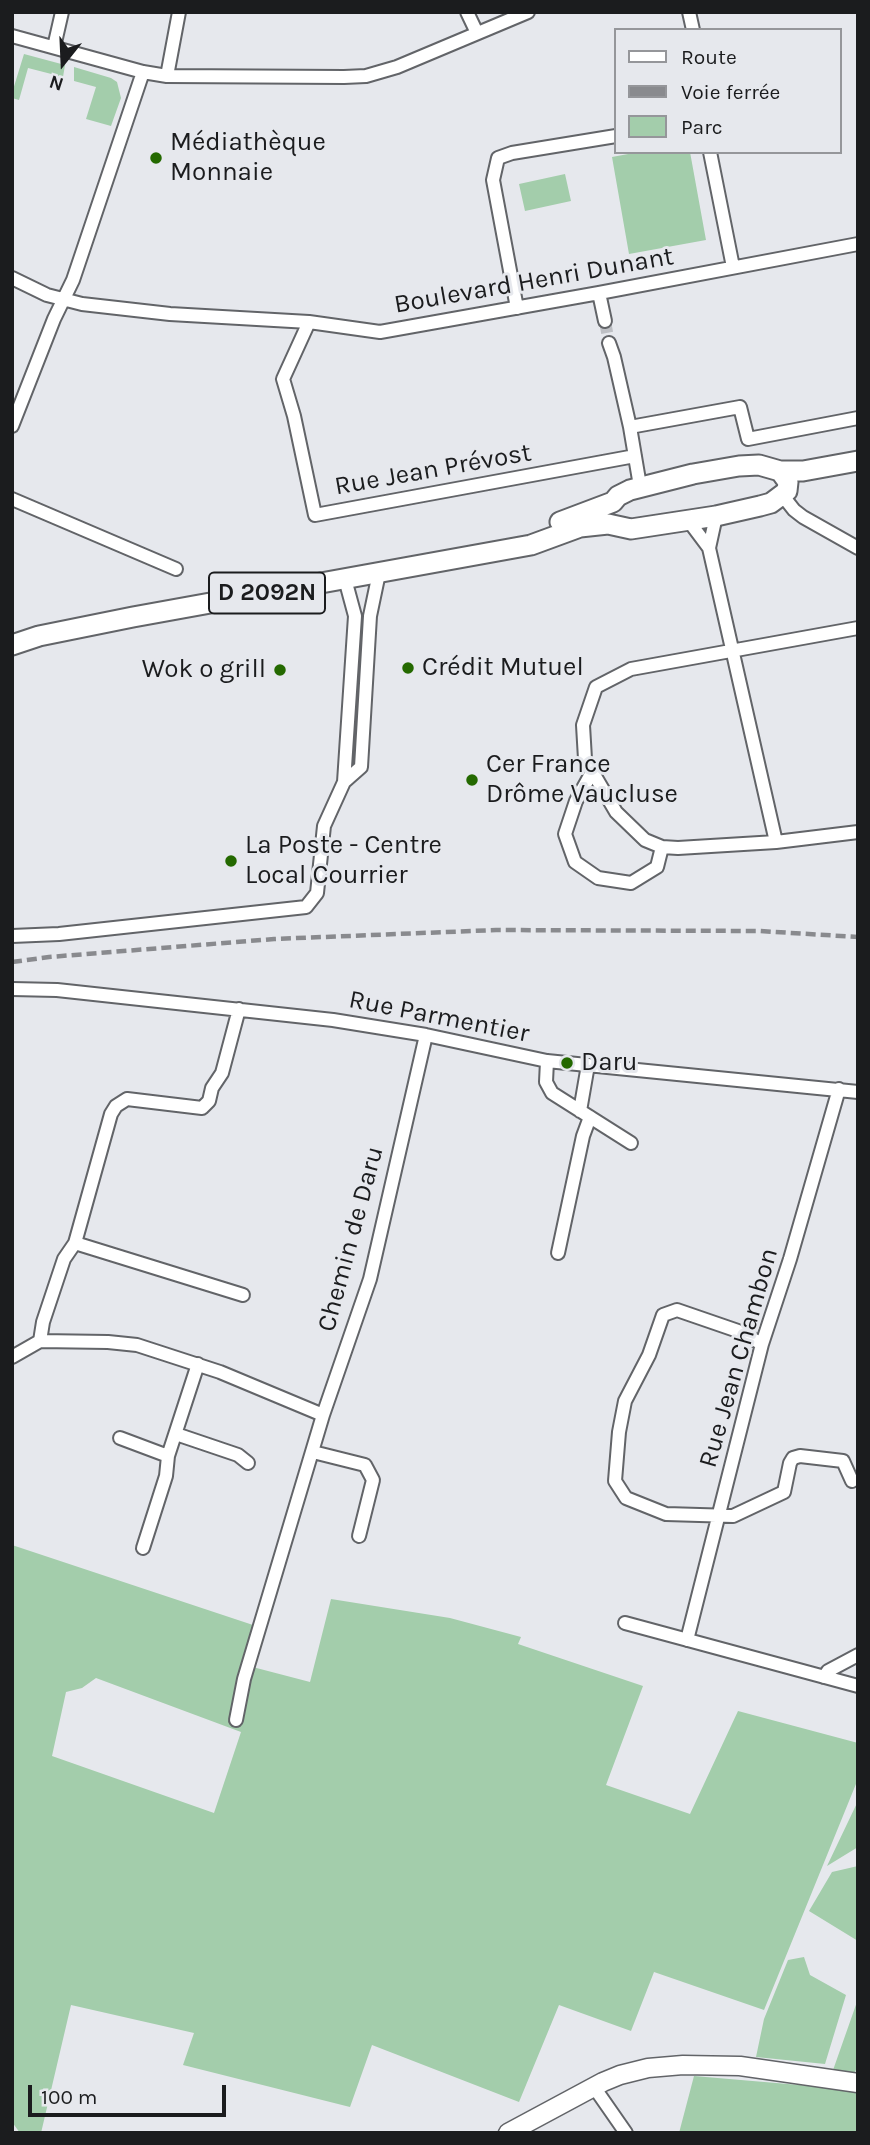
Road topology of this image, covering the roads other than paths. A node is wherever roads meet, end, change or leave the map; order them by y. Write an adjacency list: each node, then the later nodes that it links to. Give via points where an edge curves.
1 (62, 12): 7 (street)
2 (179, 12): 9 (street)
3 (467, 12): 5 (street)
4 (528, 12): 5 (street)
5 (477, 33): 9 (street, via 366,76)
6 (12, 36): 7 (street)
7 (54, 47): 8 (street)
8 (143, 72): 9 (street); 16 (street)
9 (167, 76)
10 (614, 136): 17 (street, via 498,158 493,180)
11 (710, 154): 13 (street)
12 (858, 244): 13 (street, Boulevard Henri Dunant)
13 (733, 267): 15 (street, Boulevard Henri Dunant)
14 (12, 278): 16 (street, Boulevard Henri Dunant)
15 (599, 293): 17 (street, Boulevard Henri Dunant); 19 (street)
16 (63, 300): 18 (street, Boulevard Henri Dunant, via 170,314); 22 (street)
17 (517, 308): 18 (street, Boulevard Henri Dunant, via 380,332)
18 (309, 321): 24 (street, Rue Jean Prévost, via 283,379 314,515)
19 (605, 321)
20 (609, 343): 23 (street)
21 (858, 418): 23 (street, via 748,439 740,407)
22 (12, 426)
23 (629, 427): 24 (street)
24 (635, 456): 27 (street)
25 (858, 461): 28 (main road, via 803,471)
26 (858, 474): 28 (main road)
27 (639, 486): 28 (main road, via 759,465); 30 (main road)
28 (785, 490): 31 (main road, via 771,503); 35 (street, via 803,517)
29 (12, 499): 37 (street)
30 (612, 502): 33 (main road); 36 (main road, D 2092N)
31 (716, 516): 32 (main road); 34 (street)
32 (688, 520): 33 (main road, via 631,529); 34 (street)
33 (620, 525): 36 (main road, D 2092N, via 580,527 531,545)
34 (709, 548): 46 (street)
35 (858, 548)
36 (496, 551): 38 (main road, D 2092N)
37 (176, 569)
38 (379, 573): 39 (main road, D 2092N); 41 (street)
39 (345, 579): 40 (street); 43 (main road, D 2092N)
40 (355, 616): 41 (street); 48 (street)
41 (370, 616): 48 (street, via 361,766)
42 (858, 628): 46 (street)
43 (39, 636): 44 (main road, D 2092N); 45 (main road, D 2092N)
44 (12, 639)
45 (12, 645)
46 (733, 652): 47 (street, via 631,669 596,687 583,725 585,760); 50 (street)
47 (591, 774): 51 (street, via 616,812 645,840); 51 (street, via 565,834 575,862 598,878 631,883 657,867)
48 (344, 782): 52 (street, via 324,826 317,893 306,907)
49 (858, 832): 50 (street)
50 (776, 842): 51 (street)
51 (662, 847)
52 (12, 936)
53 (12, 989): 54 (street, Rue Parmentier)
54 (239, 1009): 55 (street, Rue Parmentier); 62 (street, via 222,1073 202,1108 127,1099 116,1106)
55 (426, 1035): 56 (street, Rue Parmentier); 69 (street, Chemin de Daru, via 370,1279)
56 (547, 1061): 57 (street, Rue Parmentier); 60 (street, via 546,1082 552,1093)
57 (588, 1065): 58 (street, Rue Parmentier); 60 (street)
58 (839, 1089): 59 (street, Rue Parmentier); 66 (street, Rue Jean Chambon)
59 (858, 1092)
60 (585, 1114): 61 (street); 63 (street)
61 (631, 1143)
62 (75, 1243): 64 (street); 65 (street, via 64,1259)
63 (558, 1253)
64 (243, 1295)
65 (40, 1341): 67 (street); 68 (street, via 137,1345)
66 (762, 1344): 76 (street, Rue Jean Chambon); 76 (street, via 677,1310 663,1315 625,1401 615,1481 626,1498 666,1514)
67 (12, 1357)
68 (198, 1364): 69 (street); 70 (street)
69 (323, 1415): 72 (street, Chemin de Daru)
70 (176, 1434): 73 (street); 74 (street, via 238,1455)
71 (120, 1438): 73 (street)
72 (313, 1452): 77 (street, via 365,1465 373,1480); 84 (street, Chemin de Daru, via 244,1679)
73 (169, 1455): 78 (street)
74 (248, 1463)
75 (852, 1481): 76 (street, via 843,1461 800,1456 790,1463 784,1492 733,1516)
76 (720, 1516): 80 (street, Rue Jean Chambon)
77 (359, 1536)
78 (143, 1548)
79 (625, 1623): 80 (street)
80 (687, 1640): 82 (street)
81 (858, 1655): 82 (street)
82 (824, 1677): 83 (street)
83 (858, 1686)
84 (236, 1720)
85 (858, 2083): 86 (street, via 740,2066 683,2065 648,2068)
86 (594, 2087): 87 (street); 88 (street)
87 (508, 2133)
88 (626, 2133)

